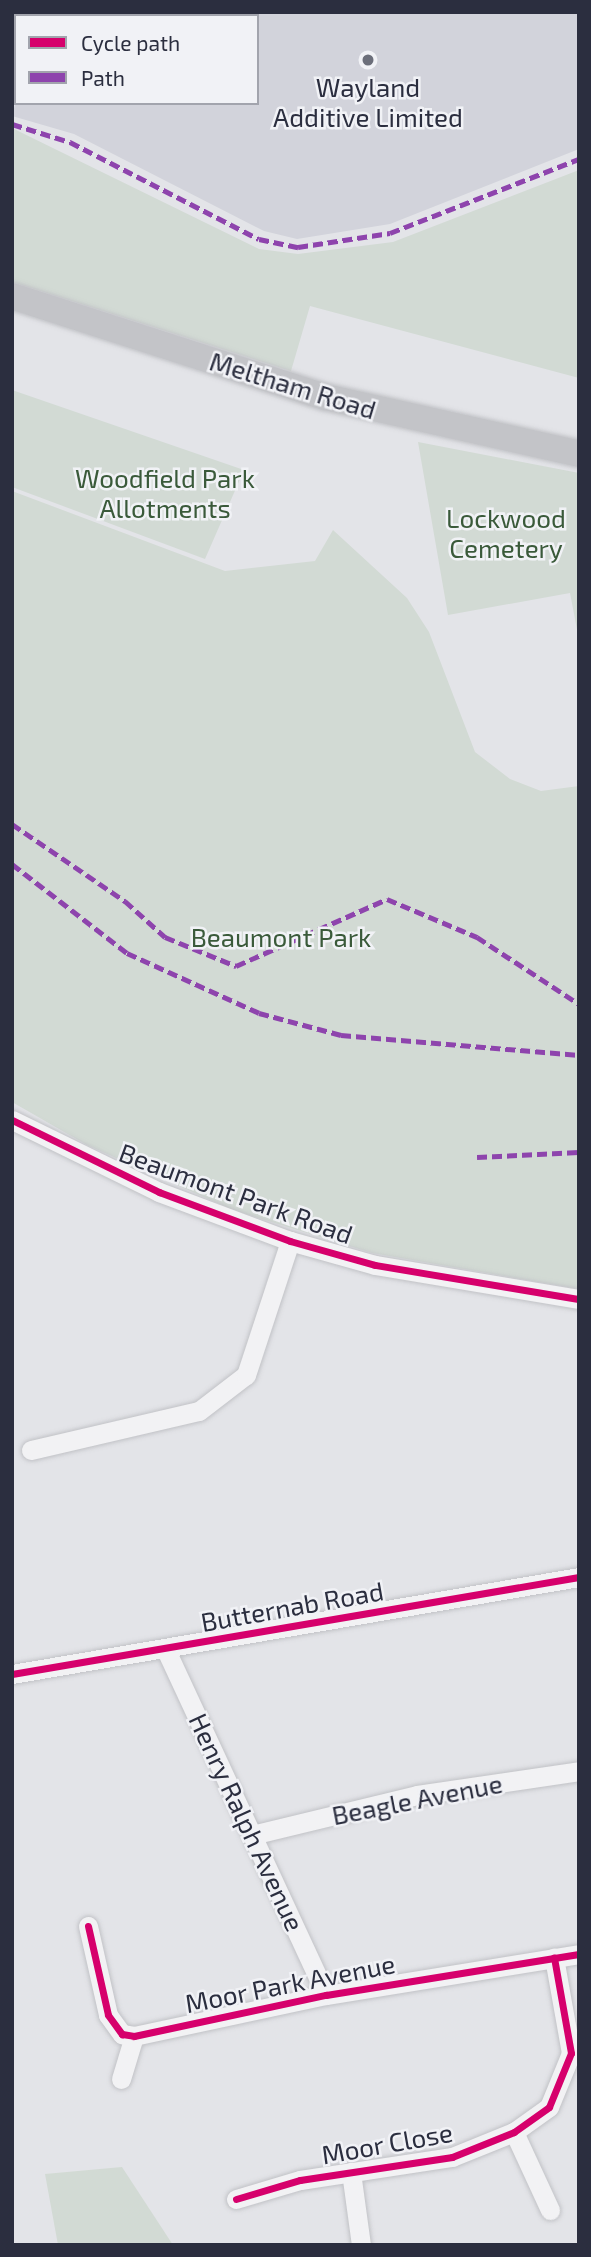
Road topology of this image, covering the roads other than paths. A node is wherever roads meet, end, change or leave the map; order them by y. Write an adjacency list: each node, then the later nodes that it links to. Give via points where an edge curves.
1 (12, 296): 2 (main road, Meltham Road, via 325,397)
2 (579, 454)
3 (12, 1120): 4 (street, Beaumont Park Road, via 159,1192)
4 (290, 1241): 5 (street, Beaumont Park Road, via 375,1265); 6 (street, via 246,1375 199,1411)
5 (579, 1299)
6 (31, 1450)
7 (579, 1577): 8 (street, Butternab Road)
8 (166, 1650): 9 (street, Butternab Road); 11 (street, Henry Ralph Avenue)
9 (12, 1674)
10 (579, 1771): 11 (street, Beagle Avenue, via 417,1795)
11 (256, 1834): 15 (street, Henry Ralph Avenue)
12 (88, 1926): 16 (street, via 108,2015 122,2034)
13 (579, 1954): 14 (street, Moor Park Avenue)
14 (554, 1958): 15 (street, Moor Park Avenue); 18 (street, Moor Close, via 571,2053 549,2107)
15 (326, 1995): 16 (street, Moor Park Avenue)
16 (134, 2036): 17 (street)
17 (121, 2079)
18 (514, 2132): 19 (street, Moor Close, via 452,2157); 21 (street)
19 (351, 2172): 20 (street, Moor Close); 22 (street)
20 (236, 2199)
21 (550, 2210)
22 (361, 2245)

